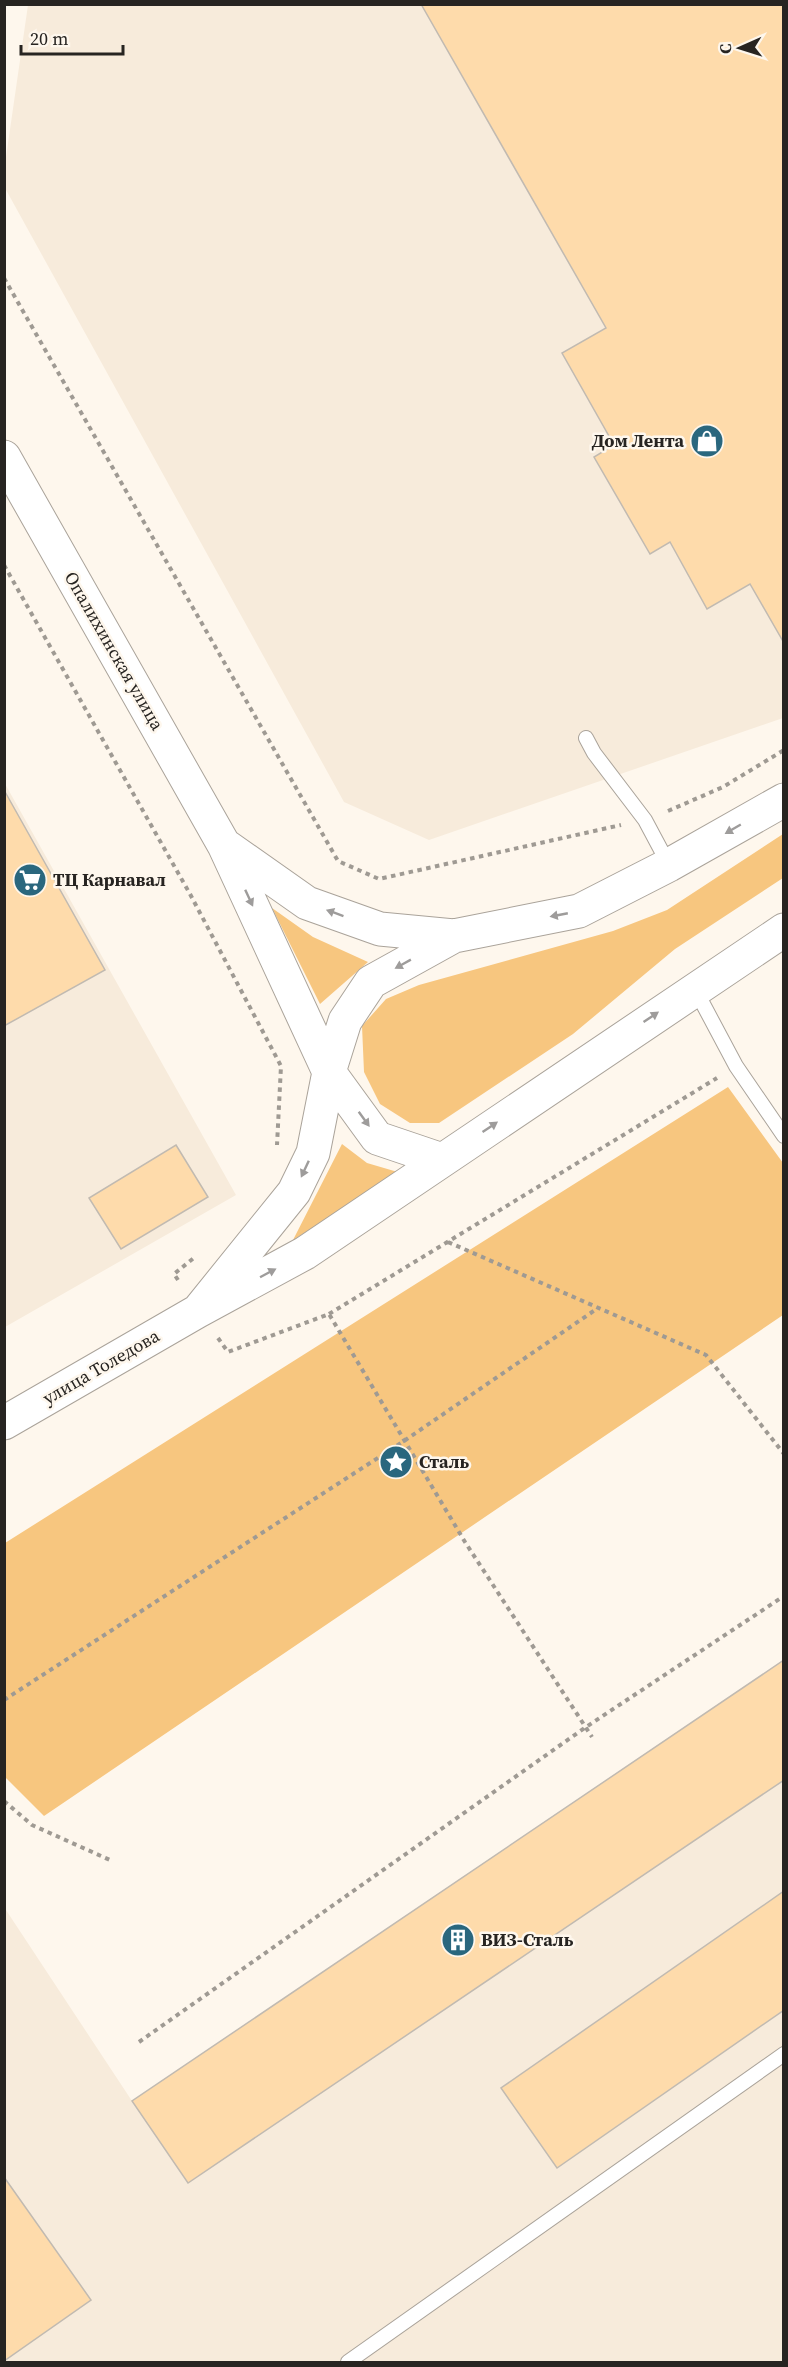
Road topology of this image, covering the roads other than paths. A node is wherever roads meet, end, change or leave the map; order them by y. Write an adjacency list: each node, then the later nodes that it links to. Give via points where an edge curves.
1 (4, 457): 4 (street, Опалихинская улица)
2 (586, 738): 5 (lane, via 645,820)
3 (783, 800): 5 (street, one-way to 5)
4 (224, 845): 7 (street, one-way to 4, via 380,929 308,903); 9 (street, Опалихинская улица, one-way to 9)
5 (669, 865): 7 (street, one-way to 7, via 579,912)
6 (783, 930): 8 (street, улица Толедова)
7 (454, 936): 9 (street, one-way to 9, via 371,982 345,1022)
8 (694, 988): 10 (lane, via 736,1066); 11 (street, улица Толедова, one-way to 8)
9 (329, 1072): 11 (street, Опалихинская улица, one-way to 11, via 377,1138); 12 (street, one-way to 12, via 313,1152 294,1192)
10 (783, 1136)
11 (442, 1160): 12 (street, улица Толедова, one-way to 11, via 305,1253)
12 (198, 1311): 13 (street, улица Толедова)
13 (4, 1423)
14 (783, 2054): 15 (lane)
15 (348, 2362)

